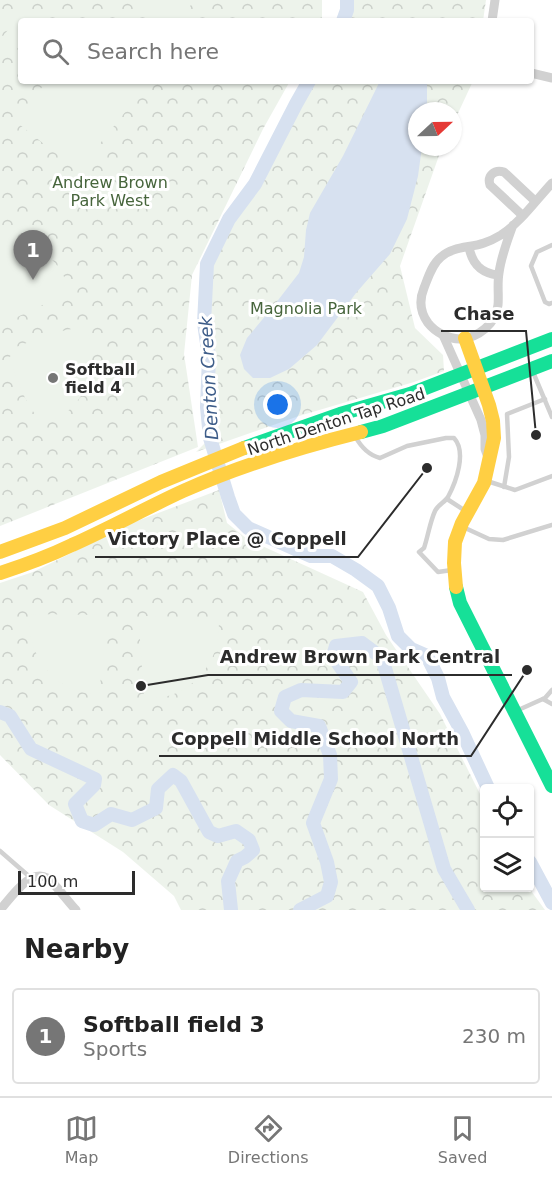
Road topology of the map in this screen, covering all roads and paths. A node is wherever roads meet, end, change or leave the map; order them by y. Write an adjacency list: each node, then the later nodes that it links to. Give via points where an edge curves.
1 (495, 0): 2 (street)
2 (492, 18)
3 (534, 74): 4 (street)
4 (552, 78)
5 (552, 183): 6 (street)
6 (536, 201): 7 (street); 7 (street, via 504,172 492,174 490,185)
7 (522, 215): 8 (street)
8 (513, 225): 10 (street, via 485,243); 11 (street)
9 (552, 245): 12 (lane, via 537,252 531,266 545,302)
10 (469, 247): 11 (street, via 470,256 481,270); 13 (street, via 459,247 441,257 420,298 427,322)
11 (498, 275): 14 (street, via 498,309 492,321 484,330)
12 (552, 303)
13 (443, 335): 14 (street); 19 (street)
14 (465, 338): 17 (main road)
15 (552, 339): 17 (main road, North Denton Tap Road)
16 (552, 361): 18 (main road, North Denton Tap Road)
17 (476, 369): 19 (main road, North Denton Tap Road); 20 (main road)
18 (532, 369): 20 (main road, North Denton Tap Road); 23 (lane)
19 (462, 375): 21 (street); 34 (main road, North Denton Tap Road, via 259,442 178,474)
20 (483, 388): 21 (main road, North Denton Tap Road); 26 (main road, via 494,437)
21 (470, 394): 25 (main road, North Denton Tap Road); 26 (street, via 481,420)
22 (552, 394): 23 (lane)
23 (544, 398): 24 (lane); 29 (lane, via 507,414 509,457)
24 (552, 417)
25 (354, 434): 30 (lane, via 368,454 380,458 408,446 454,438 460,461); 35 (main road, North Denton Tap Road, via 297,448 185,490)
26 (489, 460): 28 (main road)
27 (552, 476): 29 (lane, via 515,490)
28 (485, 480): 29 (lane); 31 (main road)
29 (504, 487)
30 (447, 499): 31 (lane); 37 (lane, via 436,509 424,548 419,552 438,572)
31 (468, 513): 33 (main road)
32 (551, 524): 33 (lane, via 503,540)
33 (460, 526): 37 (main road)
34 (64, 528): 35 (main road); 36 (main road, North Denton Tap Road)
35 (72, 545): 38 (main road, North Denton Tap Road)
36 (0, 552)
37 (453, 570): 42 (main road, via 460,603)
38 (0, 573)
39 (552, 690): 40 (lane)
40 (543, 699): 41 (lane); 42 (lane)
41 (552, 704)
42 (514, 712): 43 (main road)
43 (552, 786)
44 (0, 851): 45 (lane)
45 (31, 878): 46 (street); 47 (street, via 48,878)
46 (0, 910)
47 (76, 910)

